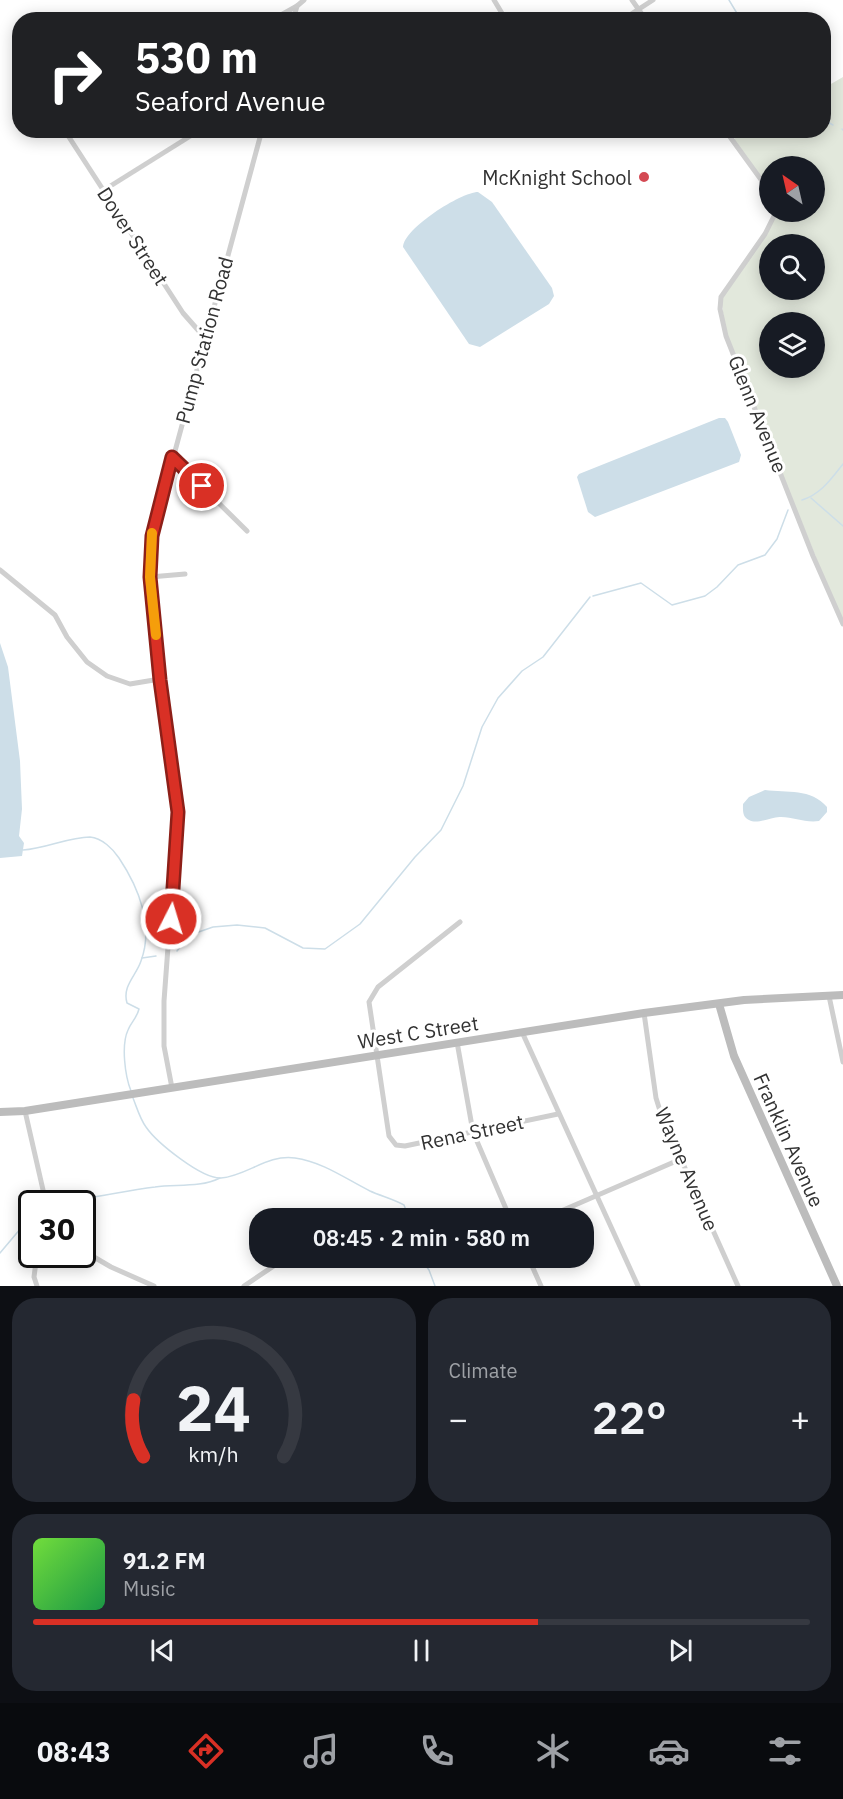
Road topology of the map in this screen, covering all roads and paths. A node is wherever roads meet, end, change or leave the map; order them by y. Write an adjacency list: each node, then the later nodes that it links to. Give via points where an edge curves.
1 (304, 0): 4 (street)
2 (632, 0): 5 (street)
3 (653, 0): 5 (street)
4 (297, 6): 6 (street); 7 (street)
5 (638, 9): 8 (street); 9 (street)
6 (286, 12)
7 (295, 12)
8 (634, 12)
9 (640, 12)
10 (70, 138): 15 (street, Dover Street)
11 (187, 138): 15 (street)
12 (260, 138): 17 (street, Pump Station Road)
13 (731, 138): 14 (street)
14 (759, 177)
15 (104, 190): 17 (street, Dover Street, via 183,313)
16 (771, 222): 23 (street, Glenn Avenue, via 721,297 720,309 726,336)
17 (205, 338): 18 (street, Pump Station Road)
18 (172, 457): 19 (street); 22 (street, Pump Station Road, via 152,536)
19 (247, 531)
20 (0, 570): 24 (street, via 55,615 87,662 107,676 130,684)
21 (185, 574): 22 (street)
22 (150, 577): 24 (street, Pump Station Road)
23 (843, 624)
24 (160, 680): 34 (street, Pump Station Road, via 178,812 164,1001 164,1046)
25 (460, 922): 32 (street, via 378,987 369,1002)
26 (843, 995): 27 (main road, West C Street)
27 (829, 996): 28 (main road, West C Street); 33 (street)
28 (718, 1004): 29 (main road, West C Street); 54 (main road, Franklin Avenue, via 734,1056)
29 (644, 1013): 30 (main road, West C Street); 39 (street, Wayne Avenue, via 657,1098)
30 (522, 1032): 31 (main road, West C Street); 37 (street)
31 (457, 1042): 32 (main road, West C Street); 38 (street)
32 (378, 1056): 34 (main road, West C Street); 38 (street, Rena Street, via 389,1136 396,1145)
33 (843, 1062)
34 (172, 1088): 35 (main road, West C Street)
35 (26, 1111): 36 (main road, West C Street); 40 (street)
36 (0, 1112)
37 (558, 1114): 38 (street, Rena Street); 41 (street)
38 (473, 1132): 42 (street)
39 (681, 1159): 41 (street); 53 (street, Wayne Avenue)
40 (43, 1190)
41 (597, 1195): 43 (street); 52 (street)
42 (506, 1208)
43 (568, 1208)
44 (96, 1259): 49 (street)
45 (35, 1268): 48 (street)
46 (271, 1268): 50 (street)
47 (533, 1268): 51 (street)
48 (37, 1286)
49 (154, 1286)
50 (244, 1286)
51 (541, 1286)
52 (638, 1286)
53 (738, 1286)
54 (837, 1286)

